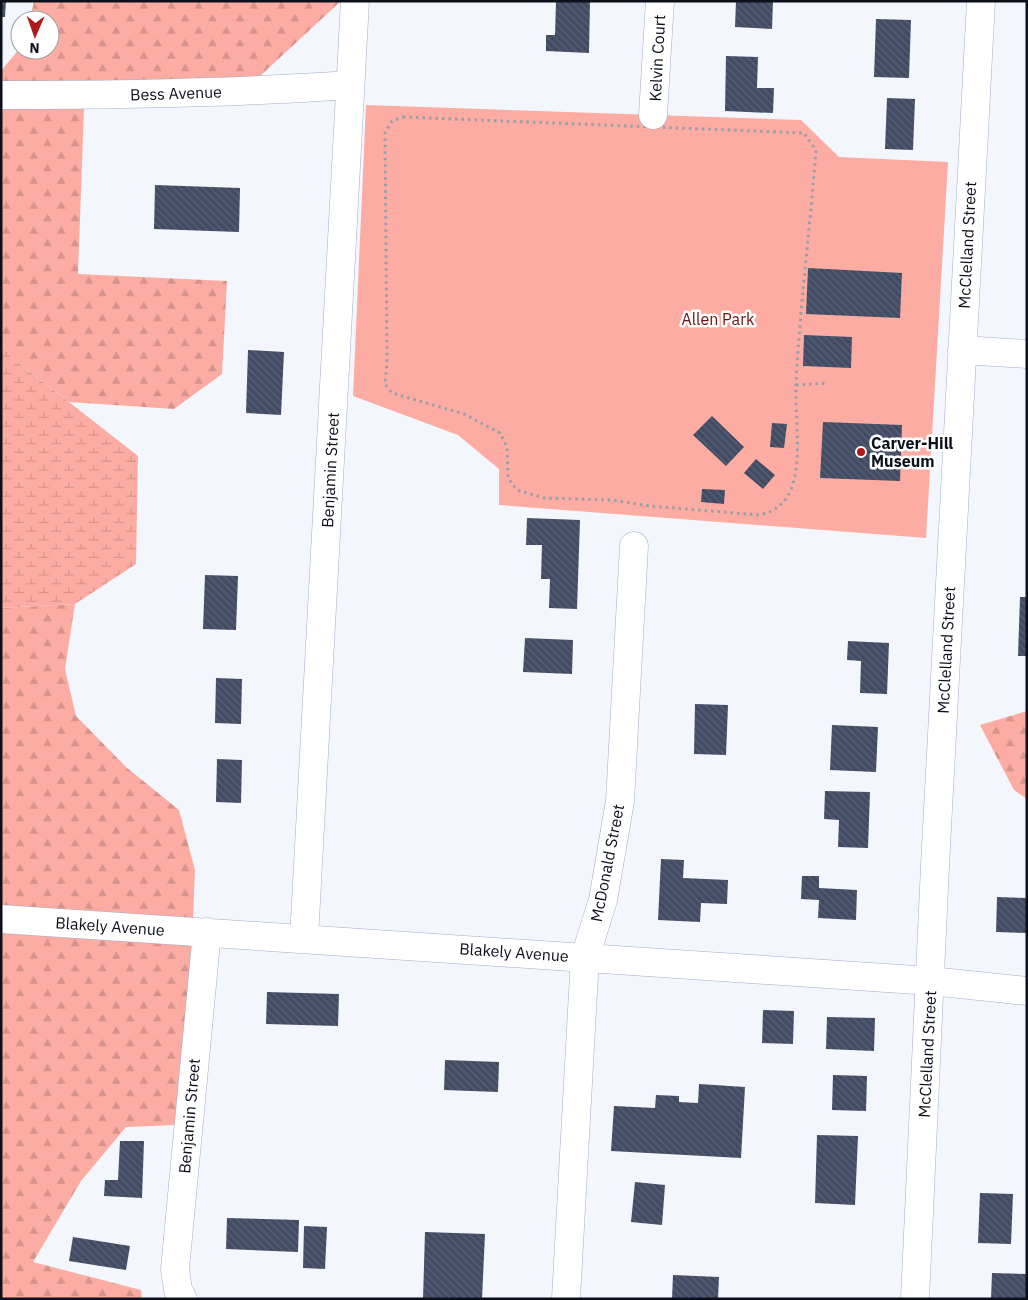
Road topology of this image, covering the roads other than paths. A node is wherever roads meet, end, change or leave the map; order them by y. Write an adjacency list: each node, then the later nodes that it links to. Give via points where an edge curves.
1 (355, 1): 4 (street, Benjamin Street)
2 (660, 1): 6 (street, Kelvin Court)
3 (981, 1): 7 (street, McClelland Street)
4 (350, 85): 5 (street, Bess Avenue, via 283,90); 12 (street, Benjamin Street)
5 (1, 95)
6 (653, 115)
7 (962, 350): 8 (street); 14 (street, McClelland Street)
8 (1027, 354)
9 (634, 546): 13 (street, McDonald Street, via 620,801 603,900)
10 (1, 919): 11 (street, Blakely Avenue)
11 (206, 932): 12 (street, Blakely Avenue); 16 (street, Benjamin Street, via 175,1269 178,1290)
12 (304, 938): 13 (street, Blakely Avenue)
13 (586, 957): 14 (street, Blakely Avenue); 17 (street, McDonald Street)
14 (931, 981): 15 (street, Blakely Avenue); 18 (street, McClelland Street)
15 (1027, 991)
16 (183, 1299)
17 (566, 1299)
18 (915, 1299)

